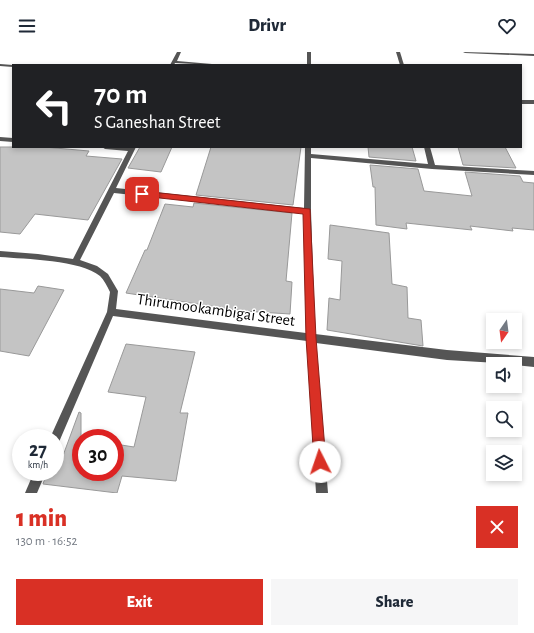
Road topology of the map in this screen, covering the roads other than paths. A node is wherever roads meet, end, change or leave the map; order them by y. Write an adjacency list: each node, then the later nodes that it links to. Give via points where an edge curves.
1 (179, 52): 6 (street)
2 (309, 52): 8 (street)
3 (398, 52): 9 (street)
4 (465, 52): 5 (street)
5 (534, 55)
6 (173, 63): 7 (street)
7 (192, 64)
8 (309, 64)
9 (402, 64)
10 (0, 65): 11 (street)
11 (12, 66)
12 (522, 102): 13 (street)
13 (534, 102)
14 (0, 139): 15 (street)
15 (12, 140)
16 (132, 148): 21 (street)
17 (427, 148): 19 (street)
18 (309, 151): 19 (street); 22 (street)
19 (432, 167): 20 (street)
20 (534, 173)
21 (112, 190): 22 (street); 24 (street)
22 (307, 211): 26 (street)
23 (0, 254): 24 (street, Thirumookambigai Street)
24 (75, 263): 25 (street, Thirumookambigai Street, via 102,273 114,291)
25 (111, 312): 26 (street, Thirumookambigai Street); 28 (street)
26 (311, 338): 27 (street, Thirumookambigai Street, via 447,355); 31 (street)
27 (534, 362)
28 (59, 429)
29 (36, 481): 30 (street)
30 (31, 493)
31 (322, 493)

